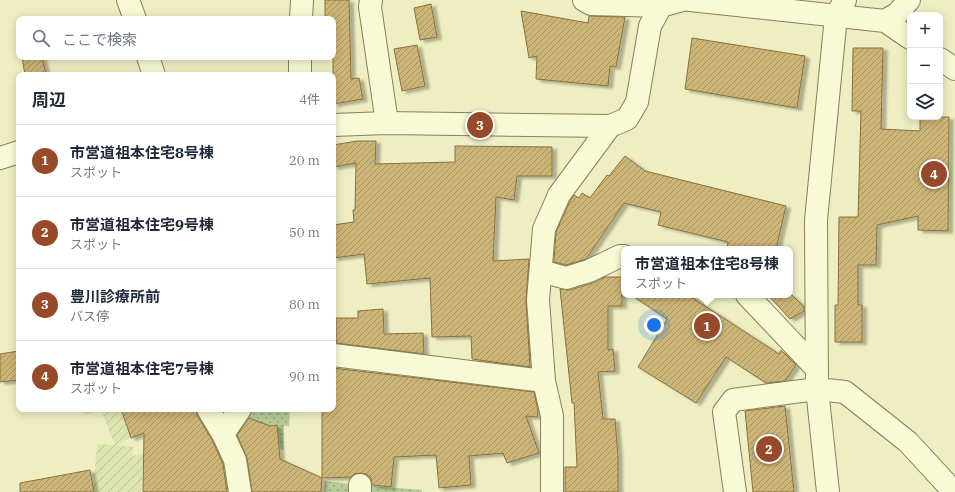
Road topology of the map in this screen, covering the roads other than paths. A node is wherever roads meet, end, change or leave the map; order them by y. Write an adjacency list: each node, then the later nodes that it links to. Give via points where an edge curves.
1 (128, 0): 10 (street)
2 (302, 0): 11 (street)
3 (371, 0): 20 (street)
4 (584, 0): 8 (street, via 591,4)
5 (683, 0): 8 (street)
6 (690, 0): 9 (street)
7 (909, 0): 12 (street, via 898,13)
8 (661, 6): 22 (street, via 650,26 637,102 626,119)
9 (840, 8): 12 (street); 29 (street, via 816,220)
10 (133, 16)
11 (301, 16)
12 (886, 21): 13 (street)
13 (907, 36)
14 (149, 60): 18 (street)
15 (300, 60): 19 (street)
16 (943, 61): 17 (street)
17 (955, 69)
18 (153, 72)
19 (300, 72)
20 (388, 123): 21 (street); 22 (street)
21 (336, 125)
22 (610, 126): 26 (street, via 559,195 544,229)
23 (16, 153): 24 (street)
24 (0, 158)
25 (621, 256): 26 (street, via 589,271 566,278)
26 (541, 271): 30 (street, via 538,300)
27 (750, 298): 29 (street)
28 (336, 355): 30 (street)
29 (817, 379): 36 (street, via 733,400 724,412); 37 (street); 38 (street, via 845,392 908,442)
30 (544, 381): 35 (street, via 552,416)
31 (210, 412): 33 (street)
32 (238, 412): 33 (street)
33 (223, 434): 34 (street, via 235,460)
34 (240, 492)
35 (552, 492)
36 (735, 492)
37 (828, 492)
38 (954, 492)

